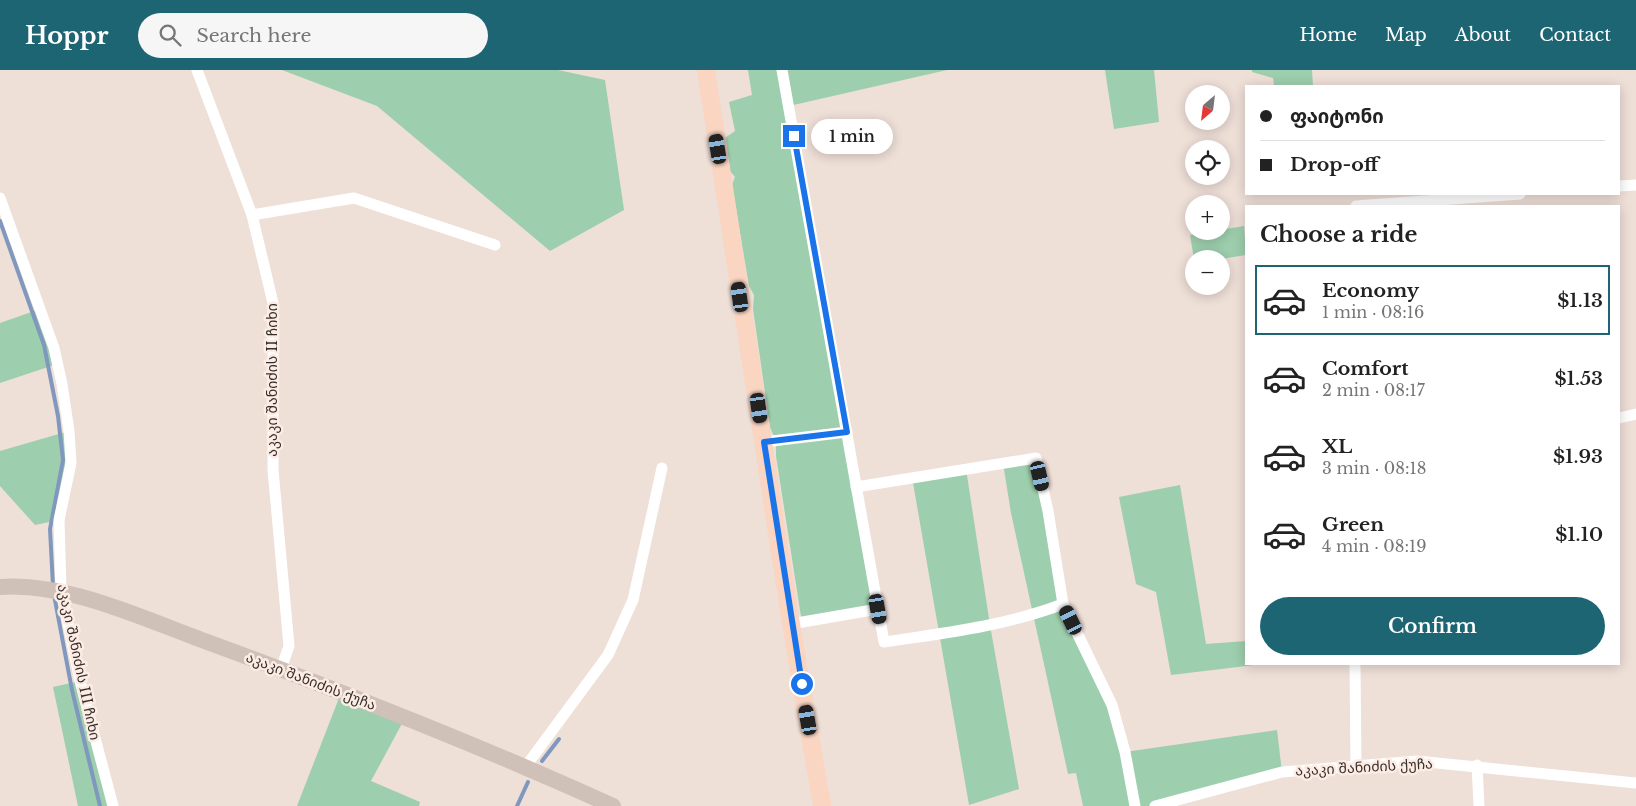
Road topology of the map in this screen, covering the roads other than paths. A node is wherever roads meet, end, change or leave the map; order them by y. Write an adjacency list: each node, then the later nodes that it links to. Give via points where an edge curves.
1 (198, 70): 9 (street, აკაკი შანიძის II ჩიხი)
2 (706, 70): 14 (main road)
3 (782, 70): 13 (street)
4 (1636, 185): 5 (street)
5 (1620, 186)
6 (1506, 195): 8 (street)
7 (0, 198): 18 (street, აკაკი შანიძის III ჩიხი, via 54,348 69,431 71,463 59,520)
8 (1370, 205)
9 (252, 215): 10 (street, via 354,198); 23 (street, აკაკი შანიძის II ჩიხი, via 273,304 273,470 289,646)
10 (495, 245)
11 (1636, 414): 12 (street)
12 (1620, 418)
13 (847, 432): 14 (street); 16 (street)
14 (764, 442): 21 (main road)
15 (662, 468): 24 (street, via 633,600 608,655)
16 (856, 486): 19 (street, via 1036,458); 20 (street)
17 (0, 588): 18 (street, აკაკი შანიძის ქუჩა)
18 (61, 590): 23 (street, აკაკი შანიძის ქუჩა); 29 (street, აკაკი შანიძის III ჩიხი, via 80,681)
19 (1063, 604): 20 (street, via 1034,615 990,625 884,642); 32 (street, via 1112,705)
20 (878, 609): 21 (street)
21 (791, 624): 31 (main road)
22 (1355, 665): 25 (street)
23 (280, 669): 24 (street, აკაკი შანიძის ქუჩა)
24 (526, 766): 28 (street, აკაკი შანიძის ქუჩა)
25 (1356, 766): 26 (street, აკაკი შანიძის ქუჩა, via 1417,761); 33 (street, აკაკი შანიძის ქუჩა, via 1282,772)
26 (1478, 766): 27 (street, აკაკი შანიძის ქუჩა); 34 (street)
27 (1636, 783)
28 (595, 802): 30 (street, აკაკი შანიძის ქუჩა)
29 (113, 806)
30 (613, 806)
31 (822, 806)
32 (1135, 806)
33 (1155, 806)
34 (1479, 806)

